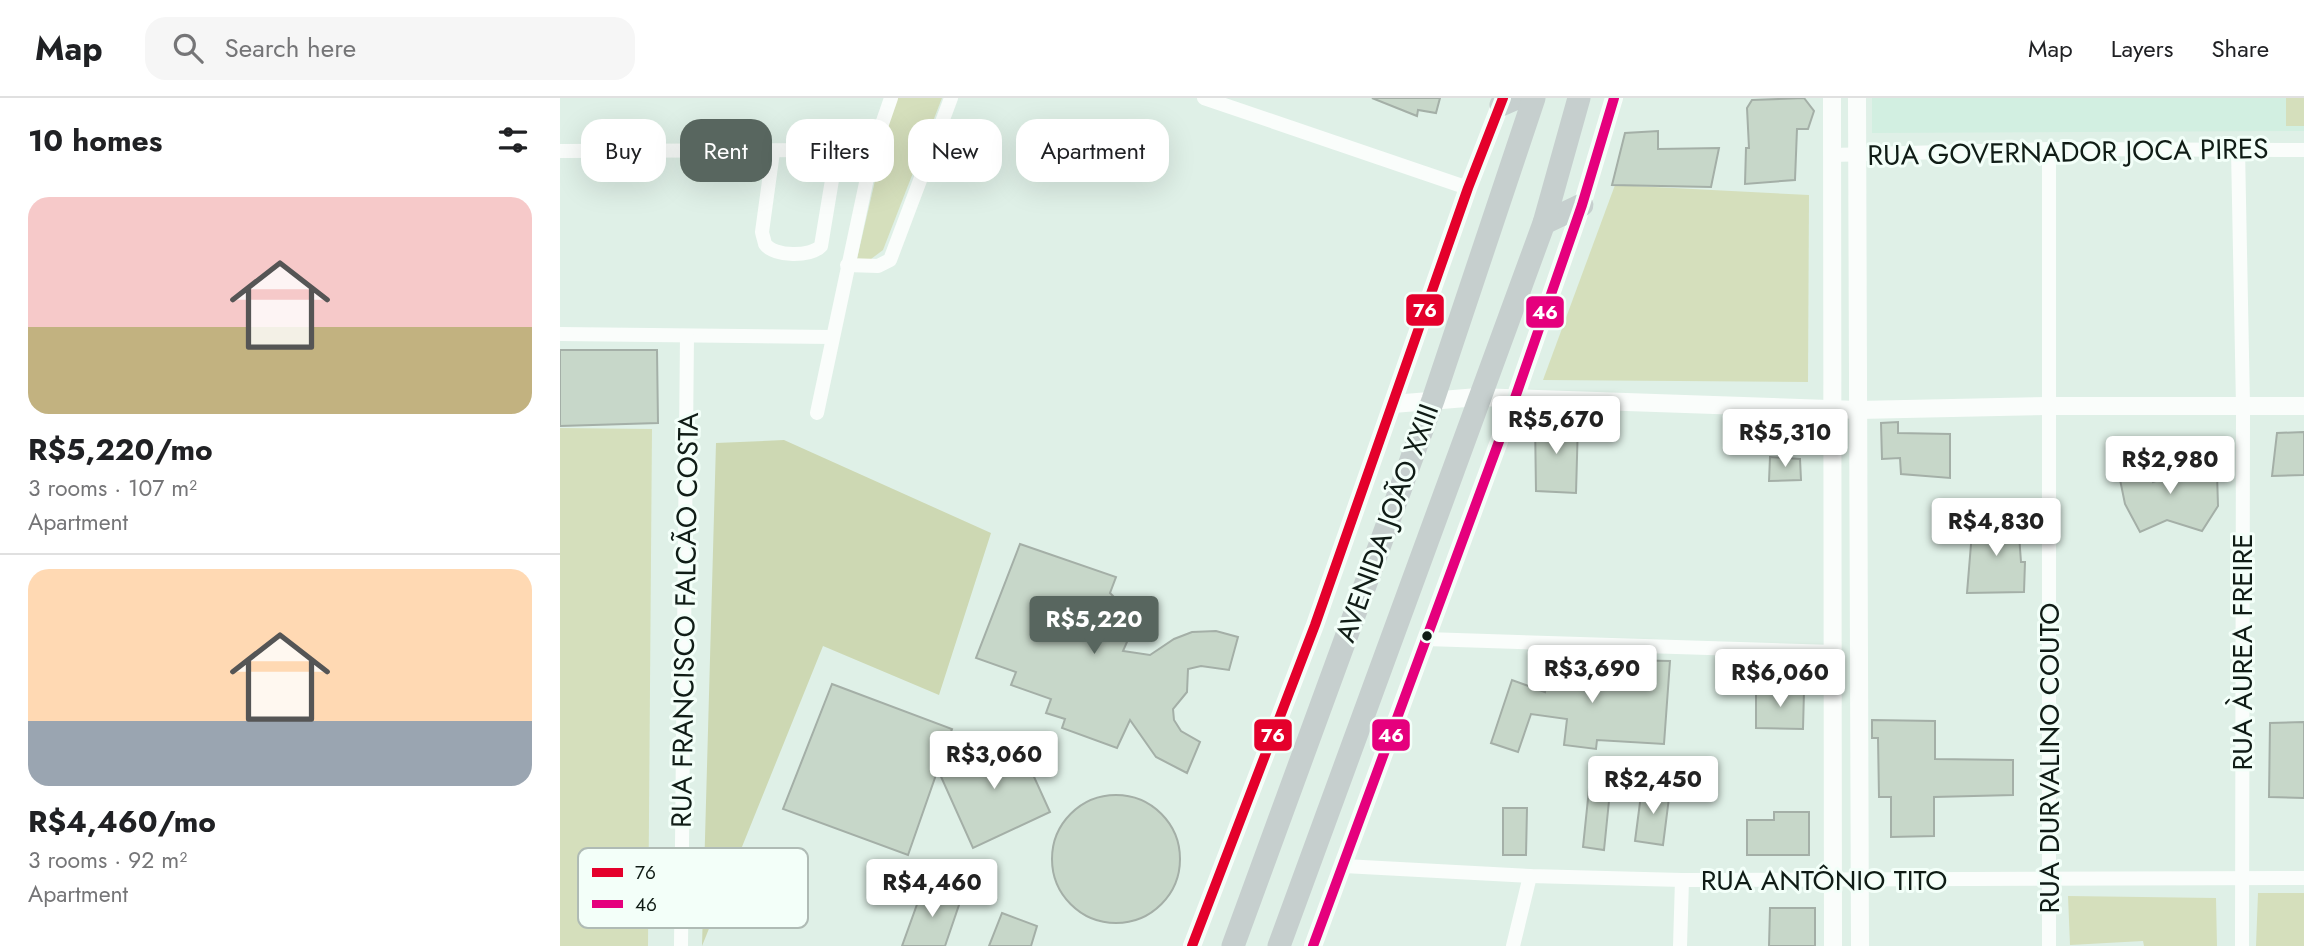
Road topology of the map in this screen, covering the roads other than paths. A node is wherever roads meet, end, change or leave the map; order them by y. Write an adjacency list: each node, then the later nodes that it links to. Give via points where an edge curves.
1 (891, 98): 10 (street)
2 (951, 98): 24 (street, via 890,260 878,266)
3 (1204, 98): 21 (street)
4 (1534, 98): 30 (main road, AVENIDA JOÃO XXIII)
5 (1579, 98): 23 (main road, AVENIDA JOÃO XXIII)
6 (1614, 98): 22 (street)
7 (1832, 98): 18 (street)
8 (1857, 98): 17 (street)
9 (1507, 100): 21 (street, AVENIDA JOÃO XXIII)
10 (884, 119)
11 (2049, 149): 12 (street, RUA GOVERNADOR JOCA PIRES); 17 (street, RUA GOVERNADOR JOCA PIRES); 32 (street, RUA DURVALINO COUTO)
12 (2238, 149): 13 (street, RUA GOVERNADOR JOCA PIRES); 33 (street, RUA ÀUREA FREIRE)
13 (2304, 149)
14 (560, 151): 15 (street)
15 (773, 152): 16 (street); 19 (street, via 762,232 773,250 808,254 821,247)
16 (786, 152)
17 (1857, 154): 18 (street, RUA GOVERNADOR JOCA PIRES); 36 (street)
18 (1833, 155): 35 (street)
19 (832, 182)
20 (866, 182): 24 (street)
21 (1468, 188): 31 (street, AVENIDA JOÃO XXIII)
22 (1582, 205): 23 (main road); 29 (street)
23 (1544, 223): 28 (main road, AVENIDA JOÃO XXIII)
24 (847, 265): 27 (street)
25 (560, 334): 26 (street)
26 (687, 336): 27 (street); 40 (street, RUA FRANCISCO FALCÃO COSTA)
27 (832, 338): 37 (street)
28 (1478, 397): 29 (street); 30 (street); 53 (main road, AVENIDA JOÃO XXIII)
29 (1515, 398): 35 (street); 38 (street)
30 (1433, 400): 31 (street); 52 (main road, AVENIDA JOÃO XXIII)
31 (1393, 404): 51 (street, AVENIDA JOÃO XXIII, via 1315,625)
32 (2048, 406): 33 (street); 36 (street); 48 (street, RUA DURVALINO COUTO)
33 (2243, 406): 34 (street); 43 (street, RUA ÀUREA FREIRE)
34 (2304, 406)
35 (1833, 410): 36 (street); 39 (street)
36 (1858, 411): 47 (street)
37 (817, 413)
38 (1426, 639): 39 (street); 41 (street)
39 (1833, 652): 46 (street)
40 (682, 848)
41 (1344, 866): 42 (street, RUA ANTÔNIO TITO); 54 (street)
42 (1530, 876): 45 (street, RUA ANTÔNIO TITO); 55 (street)
43 (2242, 878): 44 (street, RUA ANTÔNIO TITO); 48 (street, RUA ANTÔNIO TITO); 60 (street, RUA ÀUREA FREIRE)
44 (2304, 878)
45 (1682, 880): 46 (street, RUA ANTÔNIO TITO); 56 (street)
46 (1833, 880): 47 (street, RUA ANTÔNIO TITO); 57 (street)
47 (1860, 880): 48 (street, RUA ANTÔNIO TITO); 58 (street)
48 (2049, 881): 59 (street, RUA DURVALINO COUTO)
49 (681, 928): 50 (street, RUA FRANCISCO FALCÃO COSTA)
50 (681, 946)
51 (1192, 946)
52 (1233, 946)
53 (1279, 946)
54 (1313, 946)
55 (1513, 946)
56 (1679, 946)
57 (1833, 946)
58 (1860, 946)
59 (2049, 946)
60 (2242, 946)

